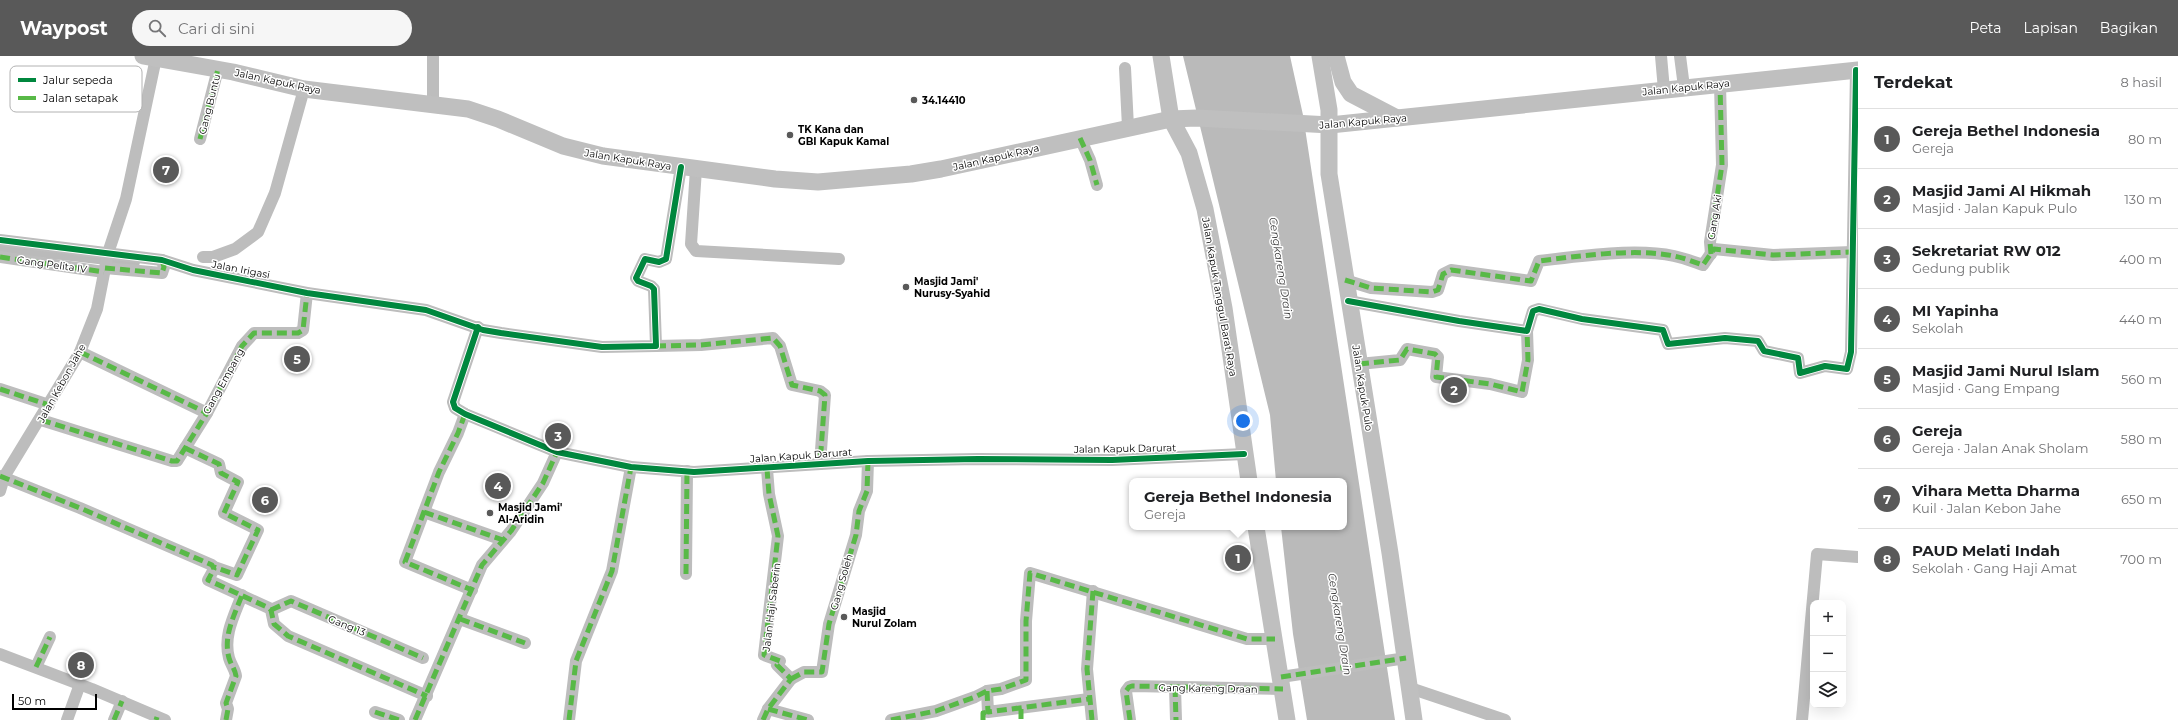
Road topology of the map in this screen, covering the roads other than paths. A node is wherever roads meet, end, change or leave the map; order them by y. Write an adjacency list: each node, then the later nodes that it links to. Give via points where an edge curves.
1 (433, 56): 16 (street)
2 (1161, 56): 19 (main road, Jalan Kapuk Tanggul Barat Raya)
3 (1320, 56): 20 (main road, Jalan Kapuk Pulo, via 1327,88)
4 (1336, 56): 18 (main road, via 1343,82 1351,94)
5 (1661, 56): 14 (street)
6 (1680, 56): 12 (street)
7 (150, 57): 9 (main road, Jalan Kapuk Raya); 15 (street, Jalan Kebon Jahe)
8 (1125, 68): 21 (street)
9 (218, 69): 13 (main road, Jalan Kapuk Raya); 23 (street, Gang Buntu)
10 (1857, 70): 11 (main road, Jalan Kapuk Raya); 27 (street)
11 (1720, 84): 12 (main road, Jalan Kapuk Raya); 28 (street, Gang Aki, via 1722,165 1710,242)
12 (1684, 87): 14 (main road, Jalan Kapuk Raya)
13 (304, 89): 16 (main road, Jalan Kapuk Raya); 30 (street, via 275,193 258,232 235,249 213,257)
14 (1664, 90): 18 (main road, Jalan Kapuk Raya)
15 (142, 104)
16 (433, 104): 24 (main road, Jalan Kapuk Raya, via 468,109 586,153)
17 (141, 112): 32 (street, Jalan Kebon Jahe, via 126,199)
18 (1397, 118): 20 (main road, Jalan Kapuk Raya)
19 (1171, 119): 20 (main road, Jalan Kapuk Raya, via 1197,118); 21 (main road, Jalan Kapuk Raya); 48 (main road, Jalan Kapuk Tanggul Barat Raya, via 1189,153 1205,209 1224,308)
20 (1323, 125): 33 (main road, Jalan Kapuk Pulo)
21 (1128, 127): 22 (main road, Jalan Kapuk Raya)
22 (1080, 138): 24 (main road, Jalan Kapuk Raya, via 941,169 818,182); 25 (street, via 1090,160)
23 (200, 139)
24 (688, 168): 31 (street, via 691,244 696,251); 38 (street, via 666,259 659,262 645,259 636,278 654,289)
25 (1096, 185)
26 (0, 240): 32 (street, Jalan Irigasi)
27 (1852, 252): 28 (street, Gang Aki, via 1772,255 1714,249); 37 (street, via 1851,352 1847,369 1825,366 1800,373 1798,358 1764,351 1758,341 1725,338 1668,344 1663,330 1582,319 1539,309 1533,311)
28 (1711, 254): 33 (street, via 1703,265 1675,256 1651,253 1579,256 1539,261 1531,281 1451,270 1443,274 1438,290 1432,292 1371,288)
29 (0, 257): 32 (street, Gang Pelita IV)
30 (203, 257)
31 (839, 259)
32 (106, 263): 34 (street, Jalan Irigasi, via 162,273 162,260 193,270); 39 (street, Jalan Kebon Jahe, via 97,309)
33 (1345, 280): 35 (main road, Jalan Kapuk Pulo)
34 (307, 293): 36 (street, Jalan Irigasi, via 426,310); 43 (street, Gang Empang, via 304,330 298,333 254,333 242,346)
35 (1348, 301): 37 (street); 40 (main road, Jalan Kapuk Pulo)
36 (478, 327): 38 (street, Jalan Irigasi, via 501,333 602,347); 44 (street, via 454,402 455,408)
37 (1527, 331): 40 (street, via 1528,360 1522,392 1490,384 1436,377 1438,357 1435,354 1407,349 1400,360)
38 (656, 346): 50 (street, Jalan Irigasi, via 701,345 773,338 780,346 792,385 820,391 824,395)
39 (80, 352): 42 (street, Jalan Kebon Jahe); 43 (street)
40 (1359, 364): 73 (main road, Jalan Kapuk Pulo)
41 (0, 389): 42 (street)
42 (49, 405): 45 (street, Jalan Kebon Jahe)
43 (207, 413): 46 (street, Gang Empang)
44 (464, 414): 47 (street, Jalan Kapuk Darurat); 57 (street)
45 (41, 420): 46 (street, Gang Empang, via 172,461 177,461); 54 (street, Jalan Kebon Jahe)
46 (185, 448): 61 (street, via 219,464 221,473 238,482 224,513 258,530 237,575)
47 (557, 452): 51 (street, Jalan Kapuk Darurat); 59 (street, via 543,483)
48 (1244, 454): 49 (street, Jalan Kapuk Darurat, via 1112,460 978,458); 55 (main road, Jalan Kapuk Tanggul Barat Raya)
49 (868, 461): 50 (street, Jalan Kapuk Darurat); 75 (street, Gang Soleh, via 866,491 856,535 829,624 822,672 804,672)
50 (820, 464): 52 (street, Jalan Kapuk Darurat)
51 (630, 467): 53 (street, Jalan Kapuk Darurat); 94 (street, via 612,571 576,661)
52 (767, 469): 53 (street, Jalan Kapuk Darurat); 75 (street, Jalan Haji Saberin, via 769,494 778,536 764,655 780,661 778,665)
53 (687, 471): 62 (street)
54 (2, 476): 56 (street, Jalan Kebon Jahe); 61 (street)
55 (1248, 478)
56 (0, 491)
57 (424, 512): 59 (street); 63 (street, via 406,563)
58 (1257, 530): 69 (main road)
59 (503, 540): 63 (street, via 482,565)
60 (1858, 557): 103 (street, via 1817,554)
61 (214, 567): 65 (street, via 208,580)
62 (686, 574)
63 (472, 590): 67 (street)
64 (1092, 591): 69 (street, via 1247,639); 80 (street, via 1029,573 1026,680); 82 (street, via 1087,670)
65 (242, 595): 66 (street); 91 (street, via 229,627 229,659 236,676 226,703)
66 (271, 610): 72 (street, Gang 13, via 291,601); 81 (street, via 274,624 288,636)
67 (460, 620): 70 (street); 81 (street)
68 (50, 637): 74 (street)
69 (1275, 639): 76 (main road)
70 (525, 643)
71 (0, 654): 74 (street)
72 (423, 658)
73 (1399, 659): 76 (street, Gang Kareng Draan); 79 (main road, Jalan Kapuk Pulo)
74 (36, 667): 77 (street)
75 (791, 679): 86 (street)
76 (1285, 680): 78 (street, Gang Kareng Draan); 100 (main road)
77 (80, 684): 83 (street); 89 (street)
78 (1175, 687): 98 (street, Gang Kareng Draan, via 1129,687 1126,691); 99 (street)
79 (1410, 688): 101 (main road, Jalan Kapuk Pulo); 102 (street)
80 (987, 691): 87 (street); 96 (street, via 936,711)
81 (427, 696): 93 (street)
82 (1089, 699): 85 (street); 97 (street)
83 (122, 702): 88 (street); 90 (street)
84 (375, 712): 92 (street)
85 (1021, 714): 87 (street)
86 (765, 715): 95 (street)
87 (986, 716)
88 (160, 719)
89 (67, 720)
90 (114, 720)
91 (226, 720)
92 (399, 720)
93 (415, 720)
94 (569, 720)
95 (808, 720)
96 (891, 720)
97 (1092, 720)
98 (1130, 720)
99 (1176, 720)
100 (1287, 720)
101 (1414, 720)
102 (1505, 720)
103 (1802, 720)

